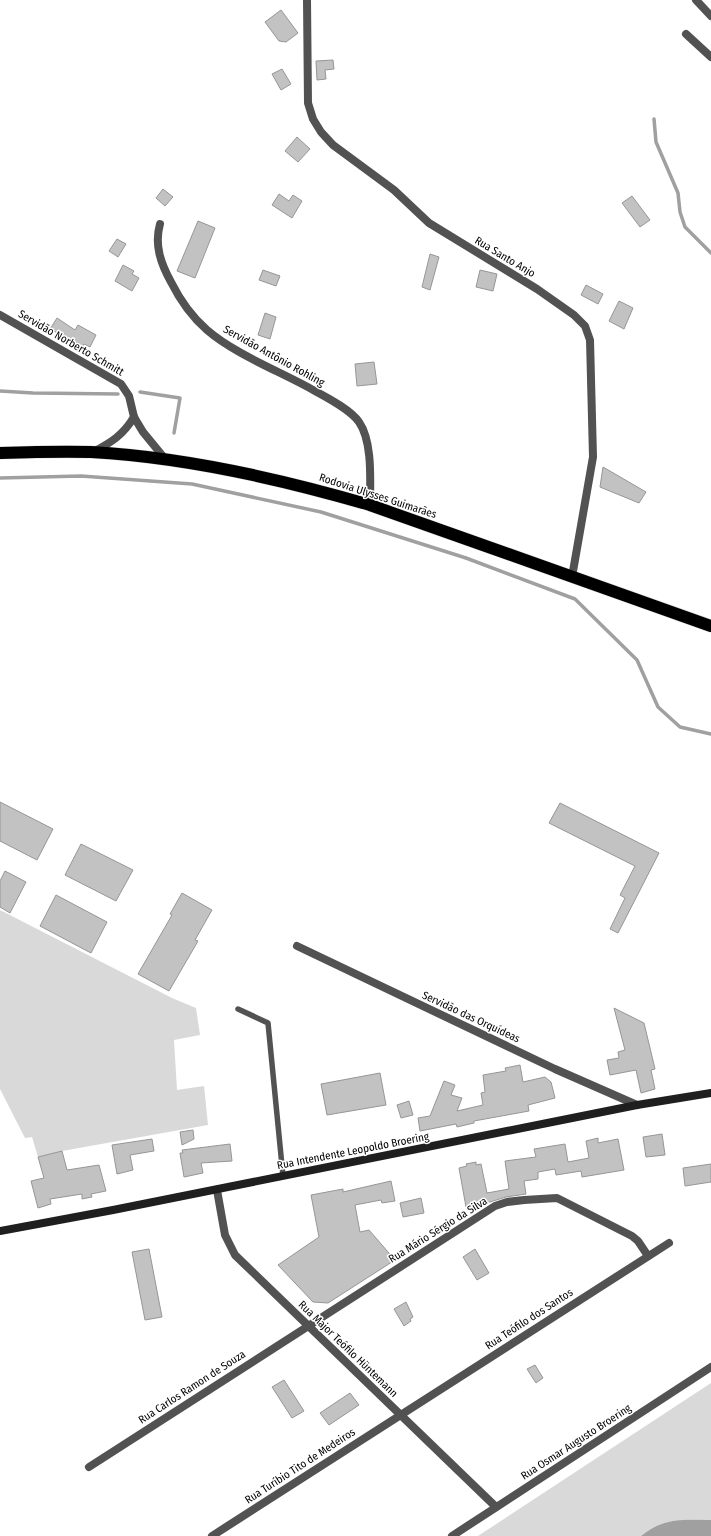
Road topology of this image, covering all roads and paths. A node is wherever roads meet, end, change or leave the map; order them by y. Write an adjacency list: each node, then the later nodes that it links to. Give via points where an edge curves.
1 (306, 0): 13 (street, Rua Santo Anjo, via 308,103 321,132 333,145 394,190 429,223 537,289 580,320 589,332 592,457)
2 (696, 0): 3 (street)
3 (711, 16)
4 (686, 34): 5 (street)
5 (711, 57)
6 (160, 224): 12 (street, Servidão Antônio Rohling, via 158,249 165,271 182,301 201,325 243,353 322,395 359,421 368,452)
7 (0, 315): 8 (street, Servidão Norberto Schmitt, via 117,380 129,396)
8 (134, 417): 9 (street, via 127,429 118,437); 11 (street, Servidão Norberto Schmitt)
9 (92, 452): 10 (highway, Rodovia Ulysses Guimarães); 11 (highway, Rodovia Ulysses Guimarães)
10 (0, 453)
11 (166, 460): 12 (highway, Rodovia Ulysses Guimarães, via 264,477)
12 (370, 505): 13 (highway, Rodovia Ulysses Guimarães)
13 (572, 577): 14 (highway, Rodovia Ulysses Guimarães)
14 (711, 626)
15 (297, 946): 18 (street, Servidão das Orquídeas, via 555,1069)
16 (238, 1009): 19 (lane, via 268,1023)
17 (711, 1093): 18 (main road, Rua Intendente Leopoldo Broering)
18 (637, 1105): 19 (main road, Rua Intendente Leopoldo Broering)
19 (283, 1176): 20 (main road, Rua Intendente Leopoldo Broering)
20 (217, 1190): 21 (main road, Rua Intendente Leopoldo Broering); 24 (street, Rua Major Teófilo Hüntemann, via 225,1235 235,1255)
21 (0, 1231)
22 (669, 1243): 23 (street, Rua Teófilo dos Santos)
23 (648, 1256): 24 (street, Rua Mário Sérgio da Silva, via 632,1236 557,1198 507,1202 495,1206); 26 (street, Rua Teófilo dos Santos)
24 (308, 1326): 26 (street, Rua Major Teófilo Hüntemann); 27 (street, Rua Carlos Ramon de Souza)
25 (711, 1366): 28 (street, Rua Osmar Augusto Broering)
26 (400, 1415): 28 (street, Rua Major Teófilo Hüntemann); 29 (street, Rua Turíbio Tito de Medeiros)
27 (89, 1467)
28 (496, 1507): 30 (street, Rua Osmar Augusto Broering)
29 (212, 1536)
30 (452, 1536)

